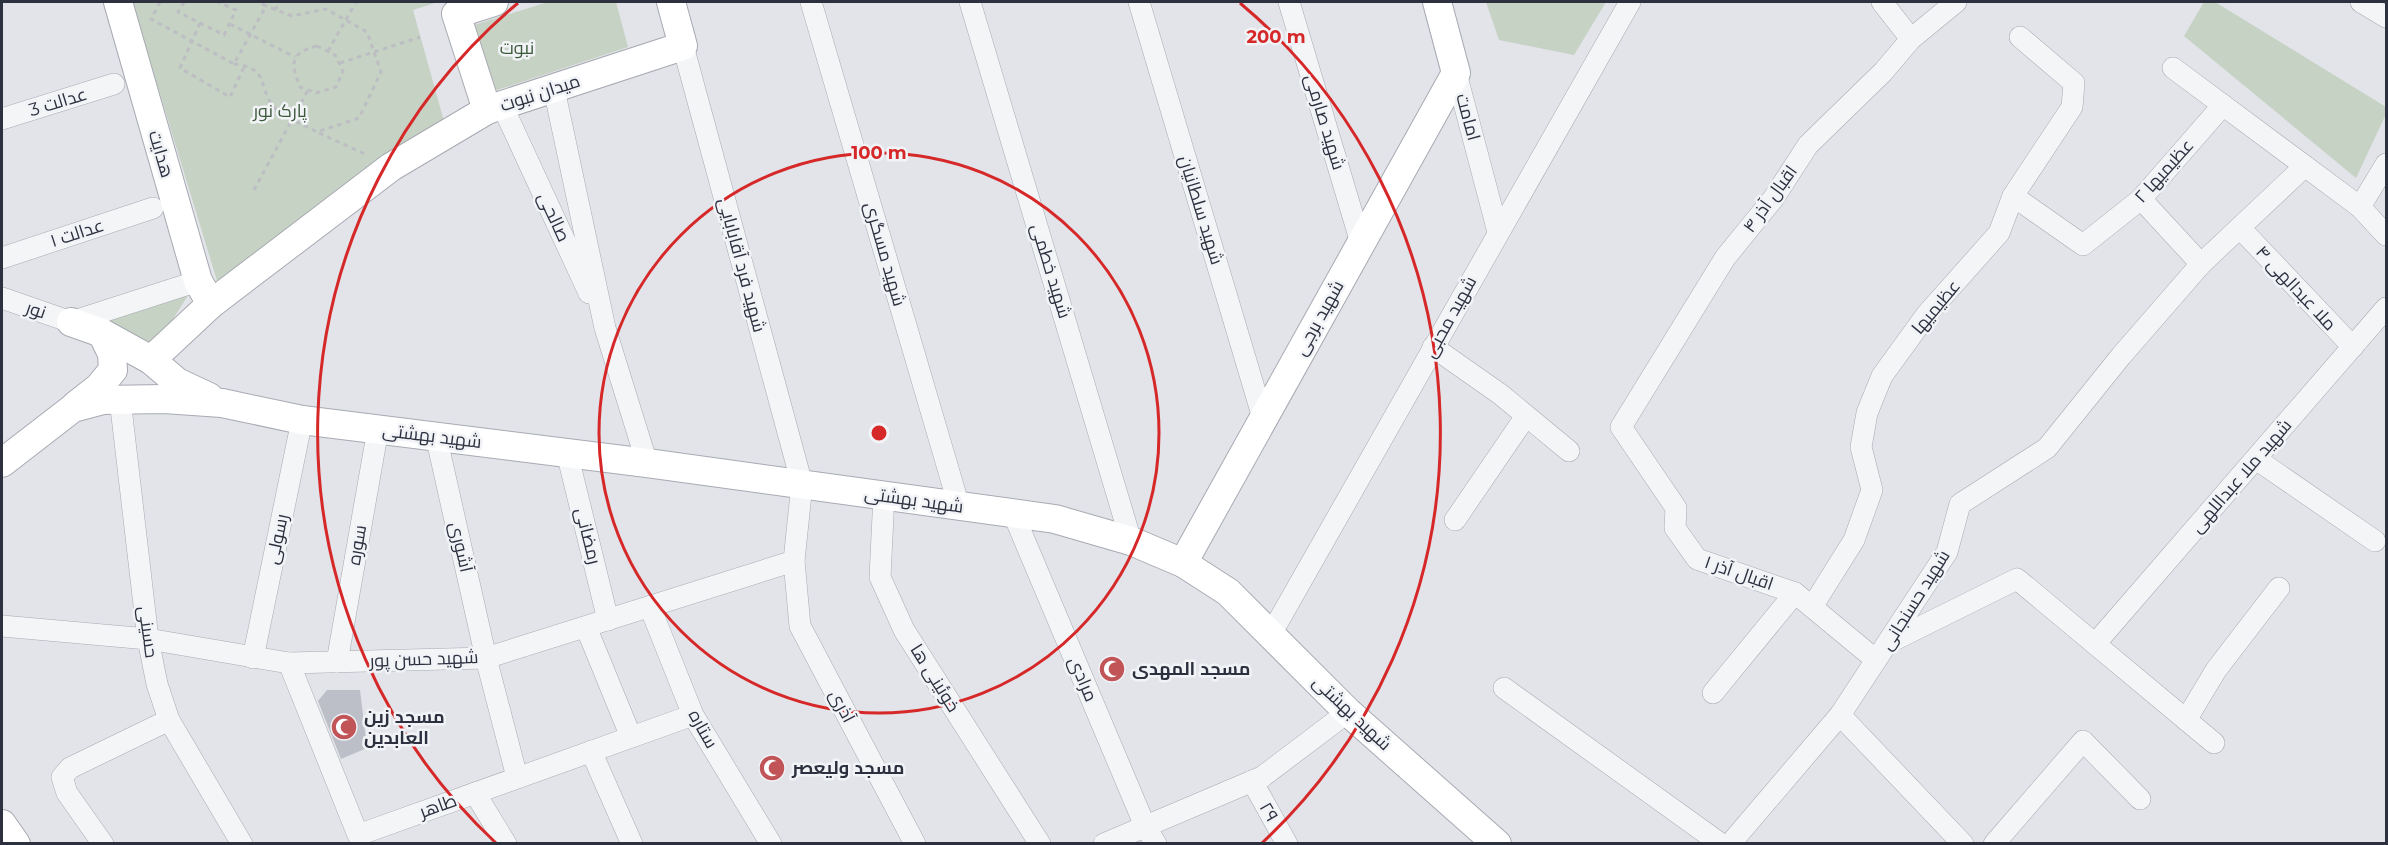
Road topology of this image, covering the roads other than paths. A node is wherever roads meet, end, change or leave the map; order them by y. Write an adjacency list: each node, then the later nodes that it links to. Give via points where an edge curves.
1 (118, 2): 36 (street, هدایت)
2 (494, 2): 22 (street, میدان نبوت, via 456,14)
3 (670, 2): 16 (street)
4 (811, 2): 61 (street, شهید مسگری)
5 (970, 2): 65 (street, شهید خطمی)
6 (1139, 2): 49 (street, شهید سلطانیان)
7 (1289, 2): 33 (street, شهید صارمی)
8 (1437, 2): 18 (street, امامت)
9 (1630, 2): 31 (street, شهید محبی)
10 (1882, 2): 15 (street)
11 (1956, 2): 15 (street, اقبال آذر ۴)
12 (2361, 2): 13 (street)
13 (2386, 17)
14 (2020, 37): 26 (street, عظیمیها, via 2074,83 2072,107)
15 (1911, 39): 51 (street, اقبال آذر ۴, via 1808,145 1773,199 1725,258)
16 (682, 46): 20 (street, میدان نبوت); 59 (street, شهید فرد آقابابایی)
17 (2173, 68): 21 (street)
18 (1456, 73): 31 (street, امامت); 33 (street, شهید برجی)
19 (114, 84): 23 (street, عدالت 3)
20 (554, 89): 22 (street, میدان نبوت); 40 (street, صالحی)
21 (2223, 105): 25 (street); 27 (street, عظیمیها ۲)
22 (495, 108): 36 (street, via 391,167); 40 (street, صالحی)
23 (2, 119)
24 (2386, 164): 28 (street)
25 (2305, 166): 28 (street); 30 (street, شهید حسنجانی)
26 (2013, 196): 27 (street, عظیمیها ۲, via 2083,245); 71 (street, عظیمیها, via 1999,233 1927,315 1882,376 1867,413 1861,447 1872,490 1854,540)
27 (2141, 199): 35 (street)
28 (2360, 207): 32 (street)
29 (153, 208): 34 (street, عدالت ۱)
30 (2240, 228): 35 (street, شهید حسنجانی); 43 (street, ملا عبدالهی ۴)
31 (1498, 232): 42 (street, شهید محبی)
32 (2386, 235)
33 (1361, 243): 49 (street, شهید برجی)
34 (2, 258)
35 (2201, 264): 78 (street, شهید حسنجانی, via 2047,448 1960,504 1947,552)
36 (204, 293): 39 (street); 44 (street)
37 (2, 298): 39 (street, نور)
38 (2386, 308): 43 (street, شهید ملا عبداللهی)
39 (71, 322): 41 (street, شهید بهشتی)
40 (605, 328): 58 (street, صالحی)
41 (102, 333): 44 (street, شهید بهشتی); 47 (street, شهید بهشتی, via 112,354 113,370)
42 (1433, 347): 48 (street); 75 (street, شهید محبی)
43 (2353, 347): 56 (street, شهید ملا عبداللهی)
44 (151, 360): 46 (street, شهید بهشتی, via 177,382)
45 (120, 399): 46 (street, شهید بهشتی); 47 (street, شهید بهشتی); 76 (street, حسینی)
46 (222, 403): 50 (street, شهید بهشتی)
47 (72, 408): 57 (street, شهید بهشتی)
48 (1526, 416): 54 (street); 63 (street)
49 (1263, 418): 67 (street, شهید برجی)
50 (302, 420): 52 (street, شهید بهشتی); 79 (street, رسولی)
51 (1621, 427): 69 (street, اقبال آذر ۱, via 1676,508 1675,528 1696,558)
52 (378, 429): 53 (street, شهید بهشتی); 81 (street, سوره)
53 (435, 436): 55 (street, شهید بهشتی); 80 (street, آشوری)
54 (1569, 451)
55 (567, 453): 58 (street, شهید بهشتی); 72 (street, رمضانی)
56 (2256, 459): 64 (street); 77 (street, شهید ملا عبداللهی)
57 (2, 463)
58 (647, 463): 59 (street, شهید بهشتی)
59 (802, 484): 60 (street, شهید بهشتی); 66 (street)
60 (884, 495): 61 (street, شهید بهشتی); 107 (street, خوئینی ها, via 880,577 904,630)
61 (959, 506): 62 (street, شهید بهشتی)
62 (1013, 513): 65 (street, شهید بهشتی, via 1055,519); 98 (street, مرادی)
63 (1455, 519)
64 (2374, 541)
65 (1131, 542): 67 (street, شهید بهشتی)
66 (794, 561): 70 (street, شهید حسن پور); 106 (street, آذری, via 800,626)
67 (1183, 563): 75 (street, شهید بهشتی, via 1228,592)
68 (2279, 588): 89 (street, via 2216,670)
69 (1795, 592): 71 (street, اقبال آذر ۱); 84 (street)
70 (650, 607): 72 (street, شهید حسن پور); 86 (street, ستاره)
71 (1812, 607): 78 (street, اقبال آذر ۱)
72 (608, 620): 74 (street, شهید حسن پور)
73 (2, 626): 76 (street, شهید حسن پور)
74 (586, 627): 80 (street, شهید حسن پور); 90 (street)
75 (1271, 634): 85 (street, شهید بهشتی)
76 (148, 639): 79 (street, شهید حسن پور); 88 (street, حسینی)
77 (2095, 644): 78 (street, via 2017,579); 89 (street)
78 (1882, 652): 87 (street, شهید حسنجانی)
79 (253, 658): 82 (street, شهید حسن پور)
80 (486, 658): 81 (street, شهید حسن پور); 93 (street, آشوری)
81 (337, 662): 82 (street, شهید حسن پور)
82 (289, 663): 99 (street, طاهر)
83 (1504, 688): 111 (street)
84 (1713, 693)
85 (1348, 712): 94 (street, via 1262,777); 110 (street, شهید بهشتی)
86 (693, 714): 90 (street, طاهر); 105 (street, ستاره)
87 (1840, 715): 112 (street, شهید حسنجانی); 113 (street)
88 (169, 720): 101 (street, via 70,768 62,777 67,793); 102 (street, حسینی)
89 (2186, 720): 91 (street)
90 (631, 737): 92 (street, طاهر)
91 (2214, 743)
92 (591, 751): 93 (street, طاهر); 104 (street)
93 (517, 777): 95 (street, طاهر)
94 (1251, 781): 98 (street); 109 (street, ۲۹)
95 (475, 793): 99 (street, طاهر); 103 (street)
96 (2140, 799): 114 (street, via 2083,741)
97 (2, 824): 100 (street)
98 (1151, 835): 108 (street)
99 (361, 839)
100 (16, 843)
101 (103, 843)
102 (242, 843)
103 (506, 843)
104 (632, 843)
105 (771, 843)
106 (915, 843)
107 (1040, 843)
108 (1104, 843)
109 (1287, 843)
110 (1497, 843)
111 (1721, 843)
112 (1730, 843)
113 (1963, 843)
114 (1994, 843)

